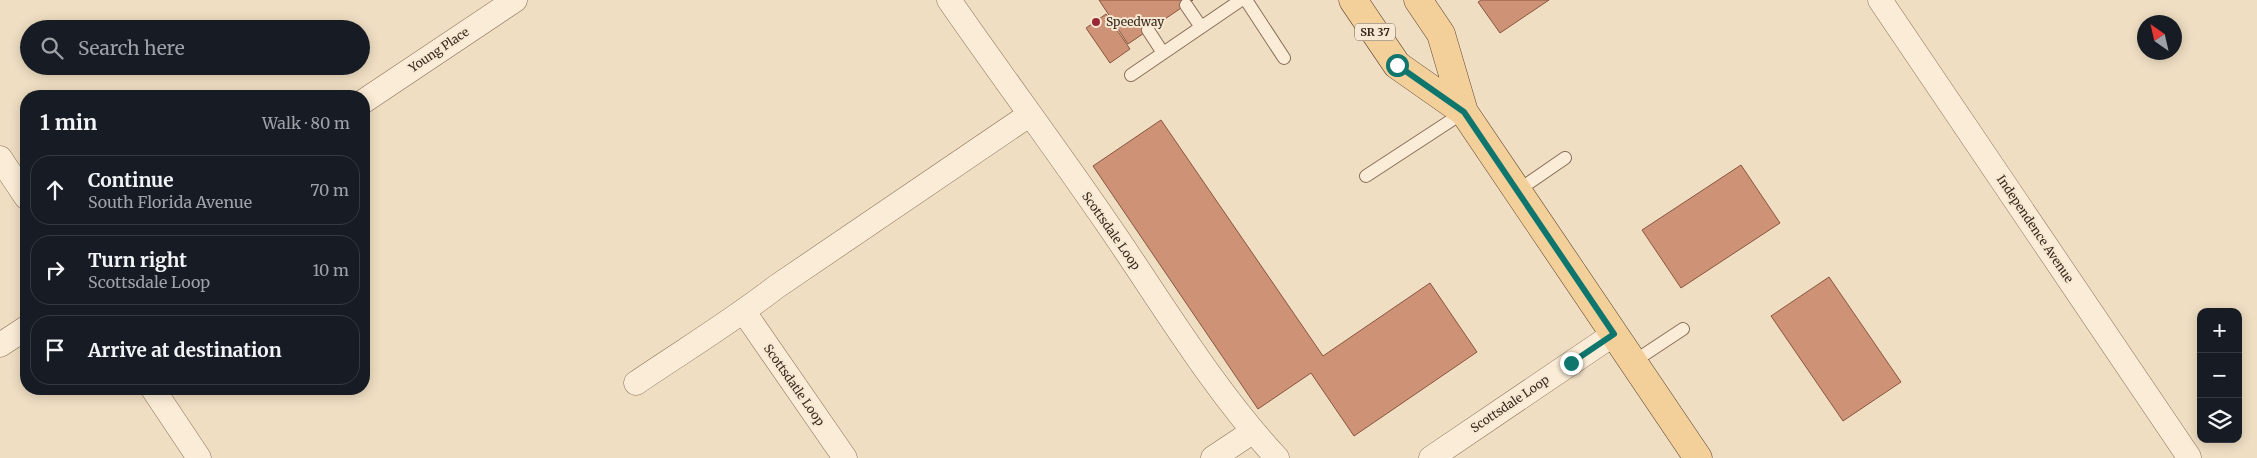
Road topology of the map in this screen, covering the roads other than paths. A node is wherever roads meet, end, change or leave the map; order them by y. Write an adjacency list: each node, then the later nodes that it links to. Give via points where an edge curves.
1 (515, 0): 14 (street, Young Place)
2 (949, 0): 16 (street, Scottsdale Loop)
3 (1241, 0): 9 (lane)
4 (1246, 0): 12 (lane)
5 (1353, 0): 15 (main road, SR 37, via 1397,65)
6 (1418, 0): 15 (main road, SR 37, via 1441,34)
7 (1880, 0): 37 (street, Independence Avenue)
8 (1186, 5): 9 (lane)
9 (1201, 27): 11 (lane)
10 (1148, 30): 11 (lane)
11 (1164, 52): 13 (lane)
12 (1284, 58)
13 (1130, 75)
14 (370, 97)
15 (1464, 112): 19 (lane); 21 (main road, SR 37)
16 (1029, 115): 22 (street); 30 (street, Scottsdale Loop)
17 (0, 158): 20 (street)
18 (1565, 158): 21 (lane)
19 (1366, 176)
20 (20, 188)
21 (1517, 191): 25 (main road, SR 37)
22 (744, 312): 28 (street); 33 (street, Scottsdatle Loop)
23 (1683, 329): 27 (lane)
24 (20, 332): 26 (street)
25 (1614, 334): 27 (main road, SR 37); 36 (street, Scottsdale Loop)
26 (0, 346)
27 (1633, 362): 31 (main road, SR 37)
28 (636, 383)
29 (157, 395): 32 (street)
30 (1252, 432): 34 (street); 35 (street, Scottsdale Loop)
31 (1691, 455)
32 (198, 458)
33 (845, 458)
34 (1213, 458)
35 (1277, 458)
36 (1431, 458)
37 (2189, 458)

